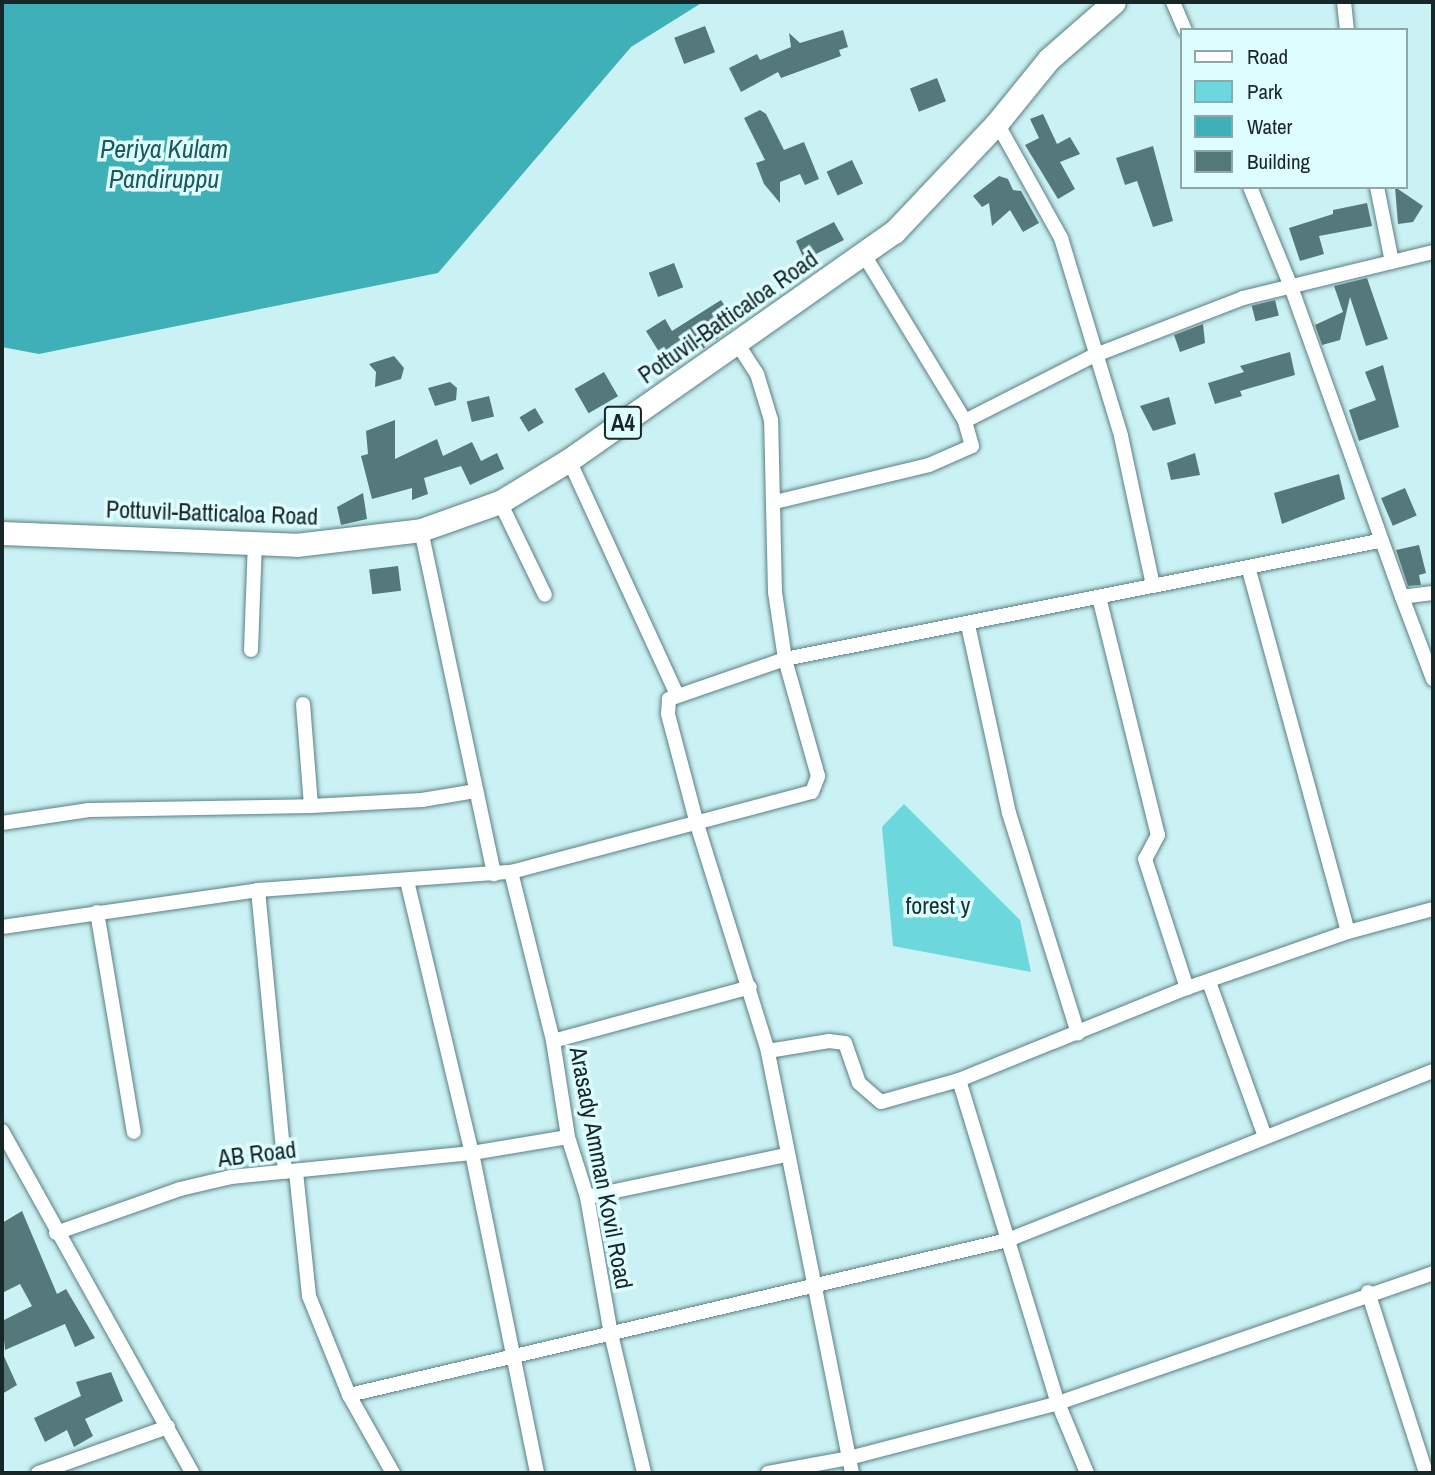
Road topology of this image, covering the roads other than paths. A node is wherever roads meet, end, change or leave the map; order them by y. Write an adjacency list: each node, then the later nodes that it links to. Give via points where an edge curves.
1 (1114, 2): 6 (highway, Pottuvil-Batticaloa Road / A4, via 1049,59)
2 (1173, 2): 4 (street)
3 (1344, 2): 5 (street)
4 (1184, 28)
5 (1347, 28)
6 (997, 123): 10 (highway, Pottuvil-Batticaloa Road / A4, via 894,232); 14 (street, via 1060,237)
7 (1251, 189): 12 (street)
8 (1377, 189): 11 (street)
9 (1433, 252): 11 (street)
10 (863, 255): 13 (highway, Pottuvil-Batticaloa Road / A4); 15 (street)
11 (1392, 262): 12 (street)
12 (1290, 284): 14 (street); 21 (street)
13 (737, 343): 16 (highway, Pottuvil-Batticaloa Road / A4); 18 (street, via 757,374 771,420)
14 (1093, 356): 15 (street); 24 (street, via 1121,436)
15 (965, 421): 18 (street, via 972,446 929,466)
16 (569, 460): 17 (highway, Pottuvil-Batticaloa Road / A4); 33 (street)
17 (500, 502): 19 (highway, Pottuvil-Batticaloa Road / A4); 26 (street)
18 (775, 502): 31 (street, via 775,592)
19 (421, 530): 22 (highway, Pottuvil-Batticaloa Road / A4, via 356,541); 35 (street)
20 (2, 533): 22 (highway, Pottuvil-Batticaloa Road / A4)
21 (1379, 541): 23 (street); 28 (street)
22 (255, 543): 30 (street)
23 (1249, 570): 24 (street); 46 (street)
24 (1153, 585): 27 (street)
25 (1433, 593): 28 (street)
26 (545, 595)
27 (1099, 597): 29 (street); 49 (street, via 1158,835 1145,859)
28 (1402, 597): 32 (street)
29 (968, 625): 31 (street); 50 (street, via 1009,813)
30 (251, 650)
31 (785, 659): 33 (street); 38 (street, via 818,776 817,788)
32 (1433, 679)
33 (677, 695): 38 (street, via 669,699 668,714)
34 (303, 704): 36 (street)
35 (476, 792): 36 (street); 40 (street)
36 (311, 806): 37 (street, via 89,810)
37 (2, 823)
38 (697, 824): 39 (street); 48 (street)
39 (511, 872): 40 (street); 51 (street, Arasady Amman Kovil Road)
40 (494, 874): 41 (street)
41 (407, 881): 42 (street); 59 (street)
42 (258, 890): 44 (street); 61 (street)
43 (1433, 909): 46 (street)
44 (97, 912): 45 (street); 56 (street)
45 (2, 927)
46 (1348, 932): 47 (street)
47 (1209, 982): 49 (street); 57 (street)
48 (750, 987): 51 (street); 52 (street)
49 (1187, 988): 50 (street)
50 (1078, 1033): 54 (street)
51 (553, 1041): 58 (street, Arasady Amman Kovil Road)
52 (768, 1051): 54 (street, via 845,1042 859,1083 881,1102); 60 (street)
53 (1433, 1071): 57 (street)
54 (959, 1080): 64 (street)
55 (2, 1131): 63 (street)
56 (134, 1132)
57 (1264, 1134): 64 (street)
58 (568, 1137): 59 (street, AB Road); 62 (street, Arasady Amman Kovil Road)
59 (472, 1153): 61 (street, AB Road); 69 (street)
60 (786, 1155): 62 (street); 66 (street)
61 (290, 1172): 63 (street, AB Road, via 231,1177 180,1189); 70 (street, via 309,1296)
62 (587, 1197): 68 (street, Arasady Amman Kovil Road)
63 (56, 1233): 72 (street)
64 (1008, 1240): 66 (street); 71 (street)
65 (1433, 1273): 67 (street)
66 (812, 1284): 68 (street); 73 (street)
67 (1368, 1292): 71 (street); 82 (street)
68 (611, 1334): 69 (street); 78 (street, Arasady Amman Kovil Road)
69 (512, 1354): 70 (street); 77 (street)
70 (349, 1395): 76 (street)
71 (1058, 1403): 73 (street); 81 (street)
72 (168, 1427): 74 (street); 75 (street)
73 (849, 1458): 79 (street); 80 (street)
74 (38, 1473)
75 (192, 1473)
76 (393, 1473)
77 (537, 1473)
78 (644, 1473)
79 (768, 1473)
80 (852, 1473)
81 (1087, 1473)
82 (1426, 1473)

